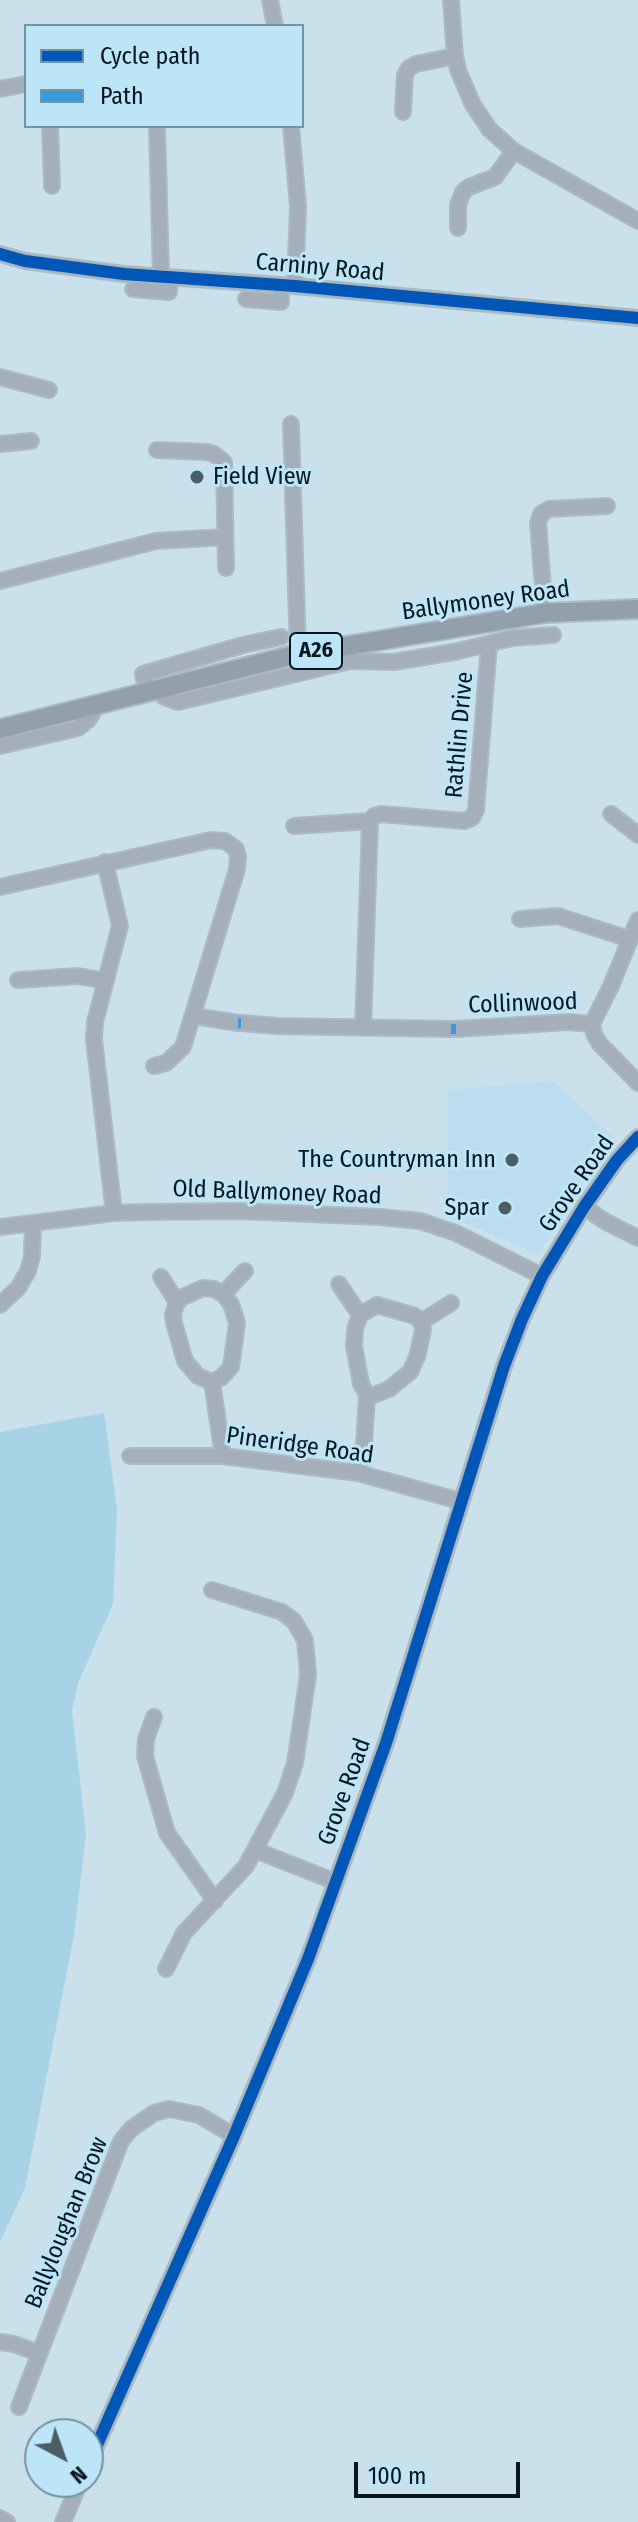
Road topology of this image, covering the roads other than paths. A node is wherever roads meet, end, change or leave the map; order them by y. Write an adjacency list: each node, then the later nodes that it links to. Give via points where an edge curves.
1 (270, 0): 3 (street)
2 (451, 0): 4 (street)
3 (275, 24)
4 (455, 56): 7 (street, via 409,68); 11 (street, via 479,115)
5 (24, 84): 6 (street)
6 (0, 89)
7 (403, 112)
8 (50, 128): 12 (street)
9 (157, 128): 16 (street)
10 (291, 128): 17 (street, via 298,206)
11 (514, 151): 13 (street); 14 (street, via 495,177 464,190)
12 (52, 186)
13 (638, 221)
14 (458, 228)
15 (0, 254): 16 (street, Carniny Road)
16 (165, 276): 17 (street, Carniny Road); 18 (street, via 169,292)
17 (288, 286): 19 (street, Carniny Road, via 281,302); 20 (street, Carniny Road)
18 (133, 289)
19 (246, 299)
20 (638, 318)
21 (0, 377): 22 (street)
22 (49, 390)
23 (291, 424): 37 (street)
24 (31, 441): 25 (street)
25 (0, 444)
26 (157, 450): 28 (street, via 211,453 224,461)
27 (607, 506): 32 (street, via 541,514)
28 (225, 537): 29 (street); 30 (street, via 156,541)
29 (226, 568)
30 (0, 581)
31 (638, 609): 32 (main road, Ballymoney Road / A26)
32 (545, 613): 35 (main road, Ballymoney Road / A26)
33 (553, 635): 36 (street, Ballymoney Road)
34 (281, 637): 39 (street, via 143,674)
35 (389, 639): 37 (main road, Ballymoney Road / A26); 38 (street, Ballymoney Road)
36 (489, 644): 38 (street, Ballymoney Road); 44 (street, Rathlin Drive, via 475,815 464,821 381,814)
37 (298, 654): 39 (main road, Ballymoney Road / A26)
38 (394, 662): 39 (street, Ballymoney Road, via 350,661 178,702)
39 (154, 690): 40 (main road, Ballymoney Road / A26)
40 (97, 705): 41 (main road, Ballymoney Road / A26); 42 (street, Ballymoney Road, via 78,728)
41 (0, 729)
42 (0, 746)
43 (611, 814): 46 (street)
44 (370, 821): 45 (street, Rathlin Drive); 56 (street)
45 (294, 826)
46 (638, 835)
47 (105, 862): 48 (street); 53 (street, via 120,926); 54 (street, via 211,840 236,849 237,869)
48 (0, 887)
49 (520, 919): 51 (street, via 558,916)
50 (638, 920): 51 (street, Collinwood)
51 (629, 939): 55 (street, Collinwood)
52 (18, 980): 53 (street, via 78,976)
53 (106, 981): 61 (street, via 94,1039)
54 (194, 1016): 56 (street, via 277,1026); 57 (street, via 179,1052)
55 (592, 1024): 56 (street, Collinwood); 58 (street, Collinwood, via 599,1043)
56 (363, 1028)
57 (154, 1066)
58 (638, 1083)
59 (638, 1137): 60 (street, Grove Road)
60 (584, 1207): 64 (street); 66 (street, Grove Road)
61 (114, 1213): 62 (street, Old Ballymoney Road); 66 (street, Old Ballymoney Road, via 308,1213 420,1221)
62 (33, 1223): 63 (street, Old Ballymoney Road); 72 (street, via 28,1271)
63 (0, 1227)
64 (638, 1238)
65 (245, 1271): 69 (street)
66 (542, 1276): 80 (street, Grove Road, via 504,1366)
67 (161, 1277): 70 (street)
68 (339, 1284): 73 (street)
69 (223, 1294): 70 (street, via 203,1288); 75 (street, via 236,1314 236,1338 231,1367)
70 (177, 1302): 75 (street, via 174,1323 185,1361)
71 (451, 1303): 74 (street)
72 (0, 1305)
73 (360, 1315): 74 (street, via 383,1305); 76 (street, via 354,1346)
74 (421, 1322): 76 (street, via 410,1372 389,1389)
75 (212, 1382): 78 (street)
76 (367, 1395): 79 (street)
77 (130, 1456): 78 (street, Pineridge Road)
78 (223, 1456): 79 (street, Pineridge Road)
79 (358, 1473): 80 (street, Pineridge Road)
80 (460, 1501): 84 (street, Grove Road, via 386,1743)
81 (212, 1590): 83 (street, via 288,1616 301,1629 308,1655 295,1763)
82 (154, 1717): 85 (street, via 146,1760 167,1833)
83 (255, 1850): 84 (street); 85 (street)
84 (336, 1882): 87 (street, Grove Road)
85 (215, 1901): 86 (street, via 184,1933)
86 (166, 1969)
87 (234, 2136): 89 (street, Ballyloughan Brow, via 199,2115 169,2109 131,2129 121,2141); 91 (street, Grove Road)
88 (0, 2342): 89 (street)
89 (39, 2353): 90 (street, Ballyloughan Brow)
90 (19, 2407)
91 (104, 2429)
92 (73, 2498): 95 (street)
93 (0, 2518): 94 (street)
94 (7, 2522)
95 (63, 2522)

